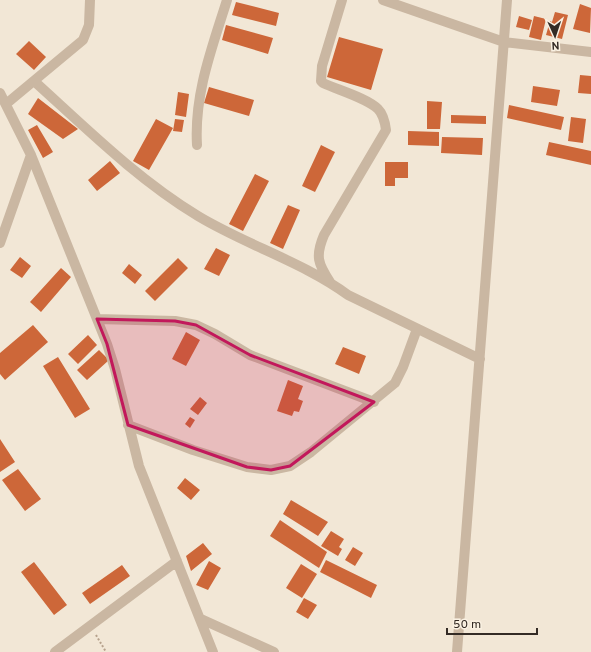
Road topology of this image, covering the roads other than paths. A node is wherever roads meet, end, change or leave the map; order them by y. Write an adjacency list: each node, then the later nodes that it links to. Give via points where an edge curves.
1 (90, 0): 8 (street, via 89,25 83,40)
2 (227, 0): 11 (street, via 199,98)
3 (342, 0): 14 (street, via 322,66 321,81 378,109 386,130 319,246 321,268)
4 (383, 0): 6 (street)
5 (507, 0): 6 (street)
6 (504, 42): 7 (street); 17 (street)
7 (591, 52)
8 (34, 81): 10 (street); 14 (street, via 131,168 197,215 229,234)
9 (0, 93): 10 (street)
10 (6, 104): 12 (street)
11 (197, 145)
12 (31, 155): 13 (street); 15 (street)
13 (0, 243)
14 (331, 282): 16 (street, via 348,295)
15 (97, 319): 18 (street, via 175,321 196,325 250,355); 19 (street, via 115,369)
16 (417, 329): 17 (street); 18 (street, via 395,383)
17 (480, 359): 25 (street)
18 (374, 402): 19 (street, via 290,466 271,470 247,467)
19 (128, 425): 20 (street, via 139,466)
20 (177, 561): 21 (street); 22 (street)
21 (201, 619): 23 (street); 24 (street)
22 (55, 652)
23 (213, 652)
24 (274, 652)
25 (457, 652)

